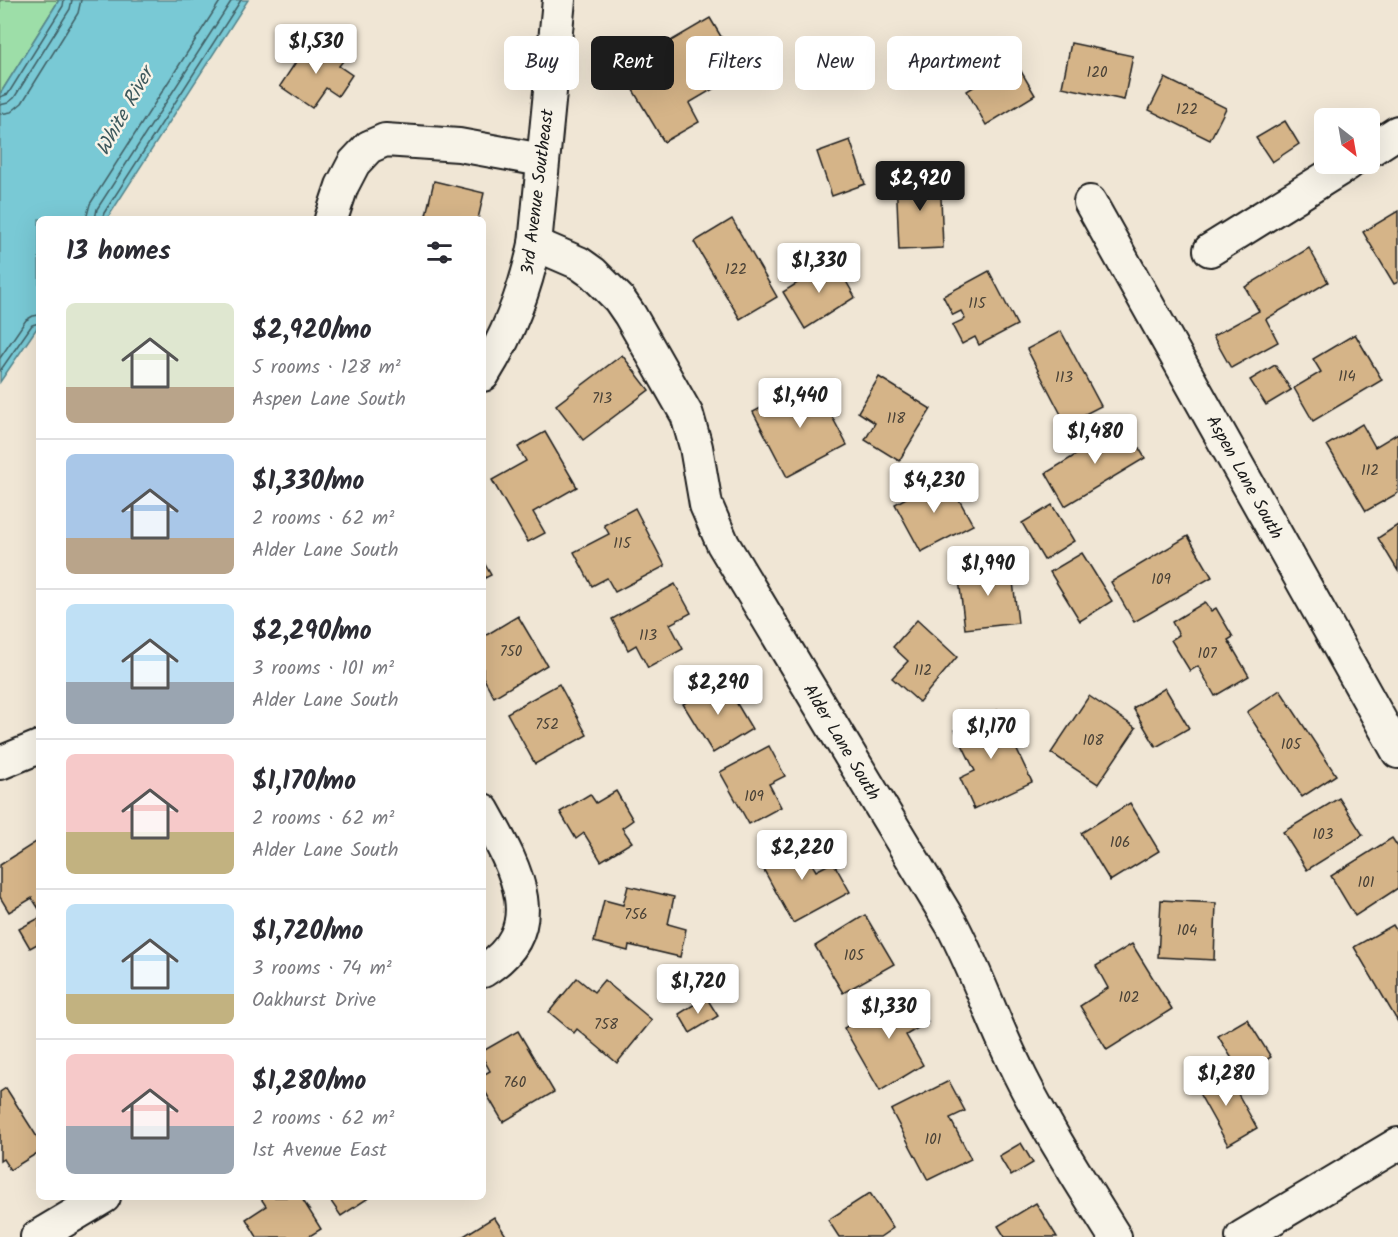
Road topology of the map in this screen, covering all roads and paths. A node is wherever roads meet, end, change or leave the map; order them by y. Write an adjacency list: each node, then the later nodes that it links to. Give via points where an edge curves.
1 (559, 0): 4 (street, 3rd Avenue Southeast)
2 (1398, 132): 3 (street)
3 (1380, 144)
4 (542, 160): 7 (street, via 459,145 385,140 369,147 354,163); 8 (street, 3rd Avenue Southeast)
5 (1332, 174): 9 (street)
6 (1090, 202): 12 (street, Aspen Lane South)
7 (332, 216)
8 (535, 244): 10 (street, 3rd Avenue Southeast, via 510,326); 19 (street, Alder Lane South, via 579,263 605,284 630,315 693,431 706,505 723,544 952,925 1031,1098)
9 (1210, 250)
10 (486, 370)
11 (36, 748): 13 (street)
12 (1398, 752)
13 (0, 763)
14 (486, 816): 15 (street, via 512,866 523,909 520,932 514,942)
15 (486, 968)
16 (1398, 1144): 20 (street)
17 (99, 1200): 18 (street)
18 (37, 1237)
19 (1115, 1237)
20 (1242, 1237)

